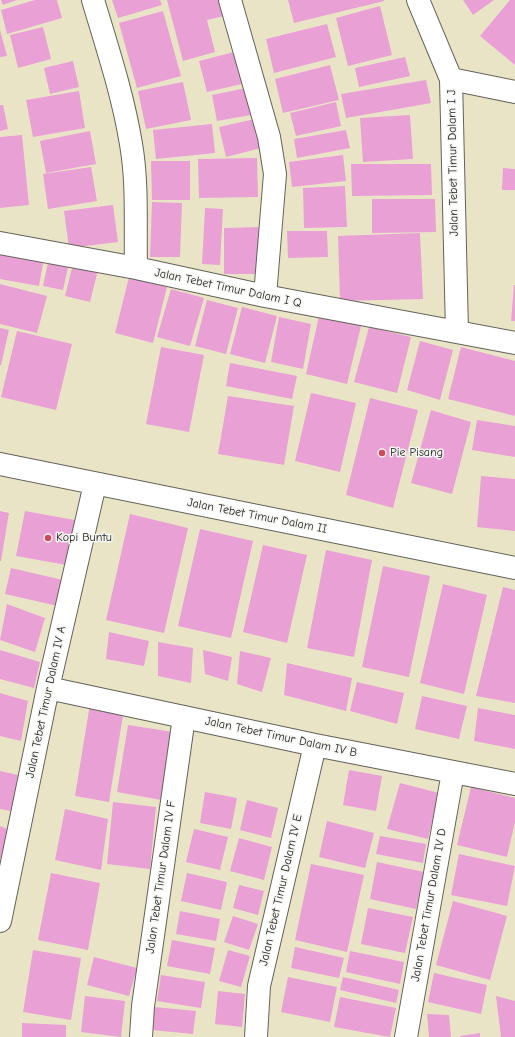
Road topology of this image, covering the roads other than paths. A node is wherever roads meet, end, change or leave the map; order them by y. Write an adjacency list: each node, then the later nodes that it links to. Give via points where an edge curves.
1 (93, 0): 7 (street, via 132,145)
2 (230, 0): 8 (street, via 269,137 275,174)
3 (418, 0): 4 (street, Jalan Tebet Timur Dalam I J)
4 (451, 79): 5 (street); 9 (street, Jalan Tebet Timur Dalam I J)
5 (515, 92)
6 (0, 242): 7 (street, Jalan Tebet Timur Dalam I Q)
7 (136, 268): 8 (street, Jalan Tebet Timur Dalam I Q)
8 (264, 296): 9 (street, Jalan Tebet Timur Dalam I Q)
9 (457, 332): 10 (street, Jalan Tebet Timur Dalam I Q)
10 (515, 343)
11 (0, 464): 12 (street, Jalan Tebet Timur Dalam II)
12 (95, 484): 13 (street, Jalan Tebet Timur Dalam II); 14 (street, Jalan Tebet Timur Dalam IV A)
13 (515, 568)
14 (48, 688): 15 (street, Jalan Tebet Timur Dalam IV B); 19 (street, Jalan Tebet Timur Dalam IV A)
15 (184, 717): 16 (street, Jalan Tebet Timur Dalam IV B); 20 (street, Jalan Tebet Timur Dalam IV F, via 143,1006)
16 (315, 745): 17 (street, Jalan Tebet Timur Dalam IV B); 21 (street, Jalan Tebet Timur Dalam IV E, via 259,986)
17 (453, 772): 18 (street, Jalan Tebet Timur Dalam IV B); 22 (street, Jalan Tebet Timur Dalam IV D)
18 (515, 784)
19 (0, 921)
20 (141, 1037)
21 (256, 1037)
22 (406, 1037)

